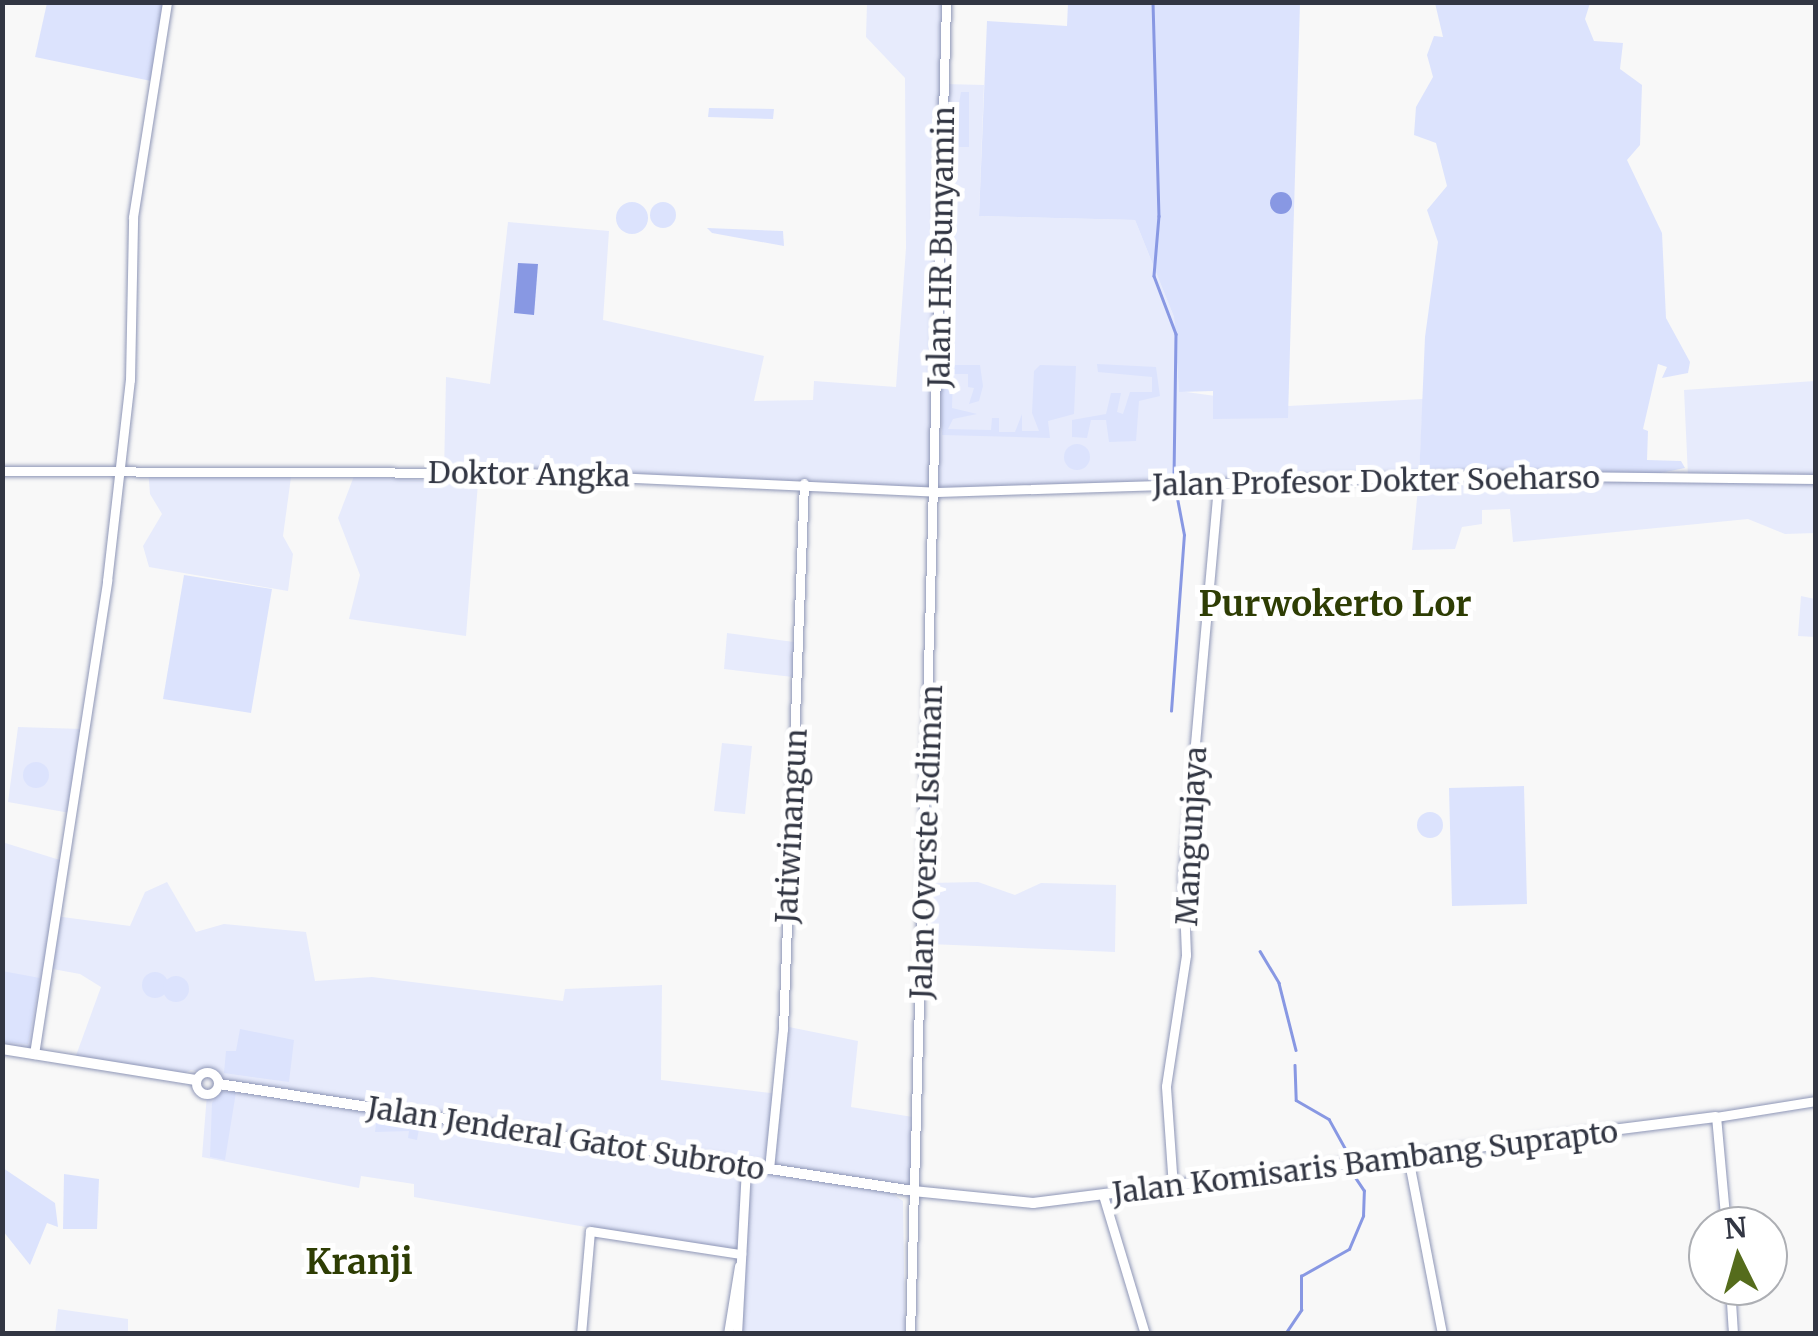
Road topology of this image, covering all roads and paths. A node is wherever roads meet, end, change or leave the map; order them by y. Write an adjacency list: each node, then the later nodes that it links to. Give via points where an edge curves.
1 (167, 2): 3 (street, via 133,217 132,338)
2 (946, 2): 8 (street, Jalan HR Bunyamin)
3 (120, 470): 4 (street, Doktor Angka); 6 (street, Doktor Angka); 10 (street)
4 (2, 472)
5 (1816, 479): 7 (street, Jalan Profesor Dokter Soeharso, via 1483,475)
6 (804, 483): 8 (street, Doktor Angka); 17 (street, Jatiwinangun, via 782,1029)
7 (1218, 483): 8 (street, Jalan Profesor Dokter Soeharso); 18 (street, Mangunjaya, via 1183,878 1186,956 1168,1062)
8 (937, 492): 19 (street, Jalan Overste Isdiman)
9 (2, 1049): 10 (main road)
10 (34, 1054): 11 (main road)
11 (196, 1080): 12 (street, via 209,1072); 12 (street, via 203,1094)
12 (218, 1084): 16 (main road, Jalan Jenderal Gatot Subroto)
13 (1816, 1101): 14 (street, Jalan Komisaris Bambang Suprapto)
14 (1716, 1118): 15 (main road, Jalan Komisaris Bambang Suprapto); 21 (street)
15 (1408, 1157): 18 (main road, Jalan Komisaris Bambang Suprapto); 30 (street)
16 (746, 1166): 17 (main road, Jalan Jenderal Gatot Subroto); 22 (street)
17 (769, 1169): 19 (main road, Jalan Jenderal Gatot Subroto)
18 (1173, 1187): 20 (main road, Jalan Komisaris Bambang Suprapto)
19 (913, 1191): 20 (main road, Jalan Komisaris Bambang Suprapto, via 1033,1203); 28 (street, Jalan Overste Isdiman)
20 (1103, 1195): 29 (street)
21 (1724, 1206)
22 (741, 1254): 23 (street); 25 (street, via 590,1230)
23 (740, 1266): 26 (street); 27 (street)
24 (1732, 1306): 31 (street)
25 (580, 1334)
26 (728, 1334)
27 (738, 1334)
28 (910, 1334)
29 (1144, 1334)
30 (1442, 1334)
31 (1734, 1334)

